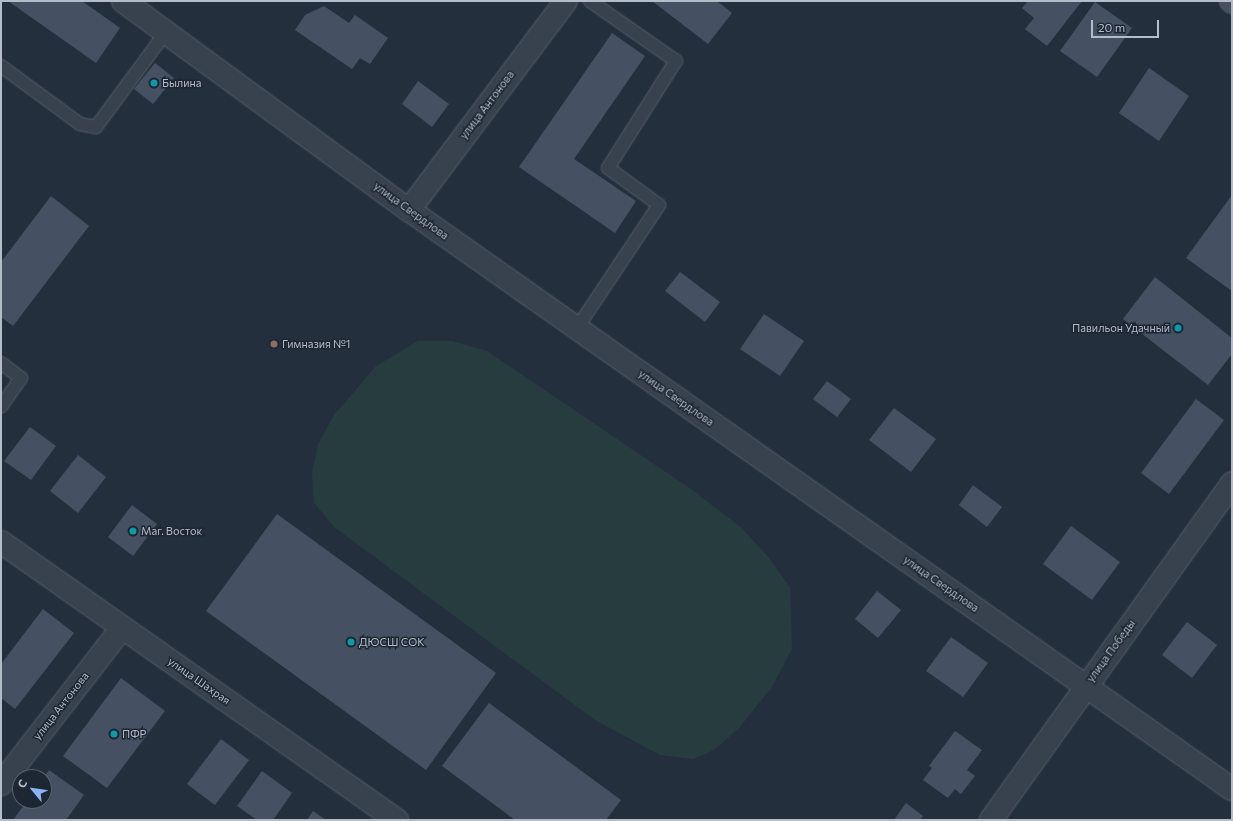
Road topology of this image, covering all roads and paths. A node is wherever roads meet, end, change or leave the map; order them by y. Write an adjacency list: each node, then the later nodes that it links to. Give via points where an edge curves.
1 (123, 1): 4 (street, улица Свердлова)
2 (566, 1): 6 (street, улица Антонова)
3 (590, 1): 7 (lane, via 676,61 608,168 659,205)
4 (166, 32): 5 (lane, via 96,127 80,124); 6 (street, улица Свердлова)
5 (1, 66)
6 (409, 210): 7 (street, улица Свердлова)
7 (577, 328): 13 (street, улица Свердлова)
8 (1, 363): 9 (lane, via 21,378)
9 (1, 407)
10 (1232, 483): 13 (street, улица Победы)
11 (1, 542): 12 (street, улица Шахрая)
12 (122, 628): 14 (street, улица Антонова); 16 (street, улица Шахрая)
13 (1086, 686): 15 (street, улица Свердлова); 17 (street, улица Победы)
14 (1, 784)
15 (1232, 790)
16 (397, 820)
17 (991, 820)

